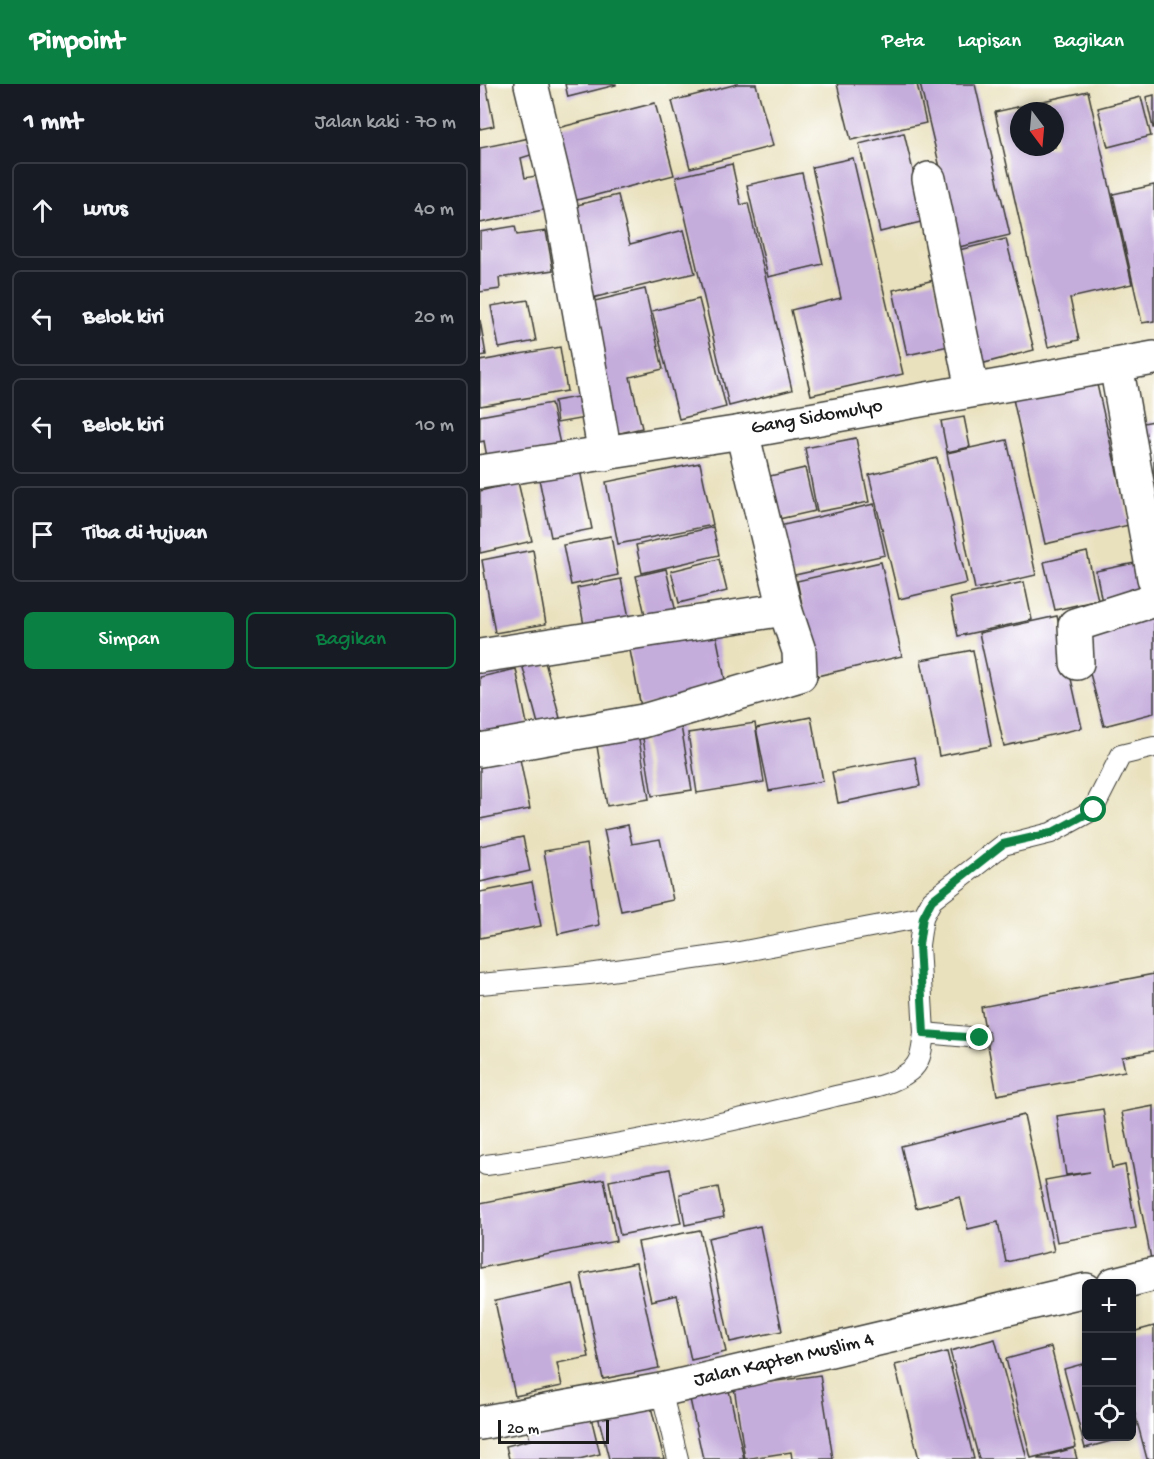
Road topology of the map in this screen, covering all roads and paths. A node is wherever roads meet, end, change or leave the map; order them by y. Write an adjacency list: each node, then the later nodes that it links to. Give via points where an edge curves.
1 (531, 84): 7 (street, via 561,208)
2 (929, 179): 5 (street)
3 (1154, 358): 4 (street, Gang Sidomulyo)
4 (1116, 365): 5 (street, Gang Sidomulyo); 9 (street)
5 (972, 389): 6 (street, Gang Sidomulyo)
6 (742, 432): 7 (street, Gang Sidomulyo); 11 (street)
7 (605, 454): 8 (street, Gang Sidomulyo)
8 (480, 472)
9 (1154, 578)
10 (1154, 600): 13 (street, via 1075,624)
11 (785, 609): 12 (street); 15 (street, via 799,651 800,675 795,678 643,721)
12 (480, 656)
13 (1077, 663)
14 (1154, 747): 16 (lane, via 1121,755 1094,810 1051,833 1003,844 932,900)
15 (480, 750)
16 (923, 917): 17 (lane, via 717,955 589,974); 18 (lane, via 919,945)
17 (480, 984)
18 (924, 1034): 19 (lane); 20 (lane, via 921,1056 911,1071 887,1083 764,1114)
19 (980, 1038)
20 (486, 1165)
21 (1154, 1274): 22 (street)
22 (1134, 1279)
23 (1082, 1291): 24 (street, Jalan Kapten Muslim 4)
24 (661, 1390): 25 (street, Jalan Kapten Muslim 4); 26 (lane)
25 (480, 1423)
26 (678, 1459)

